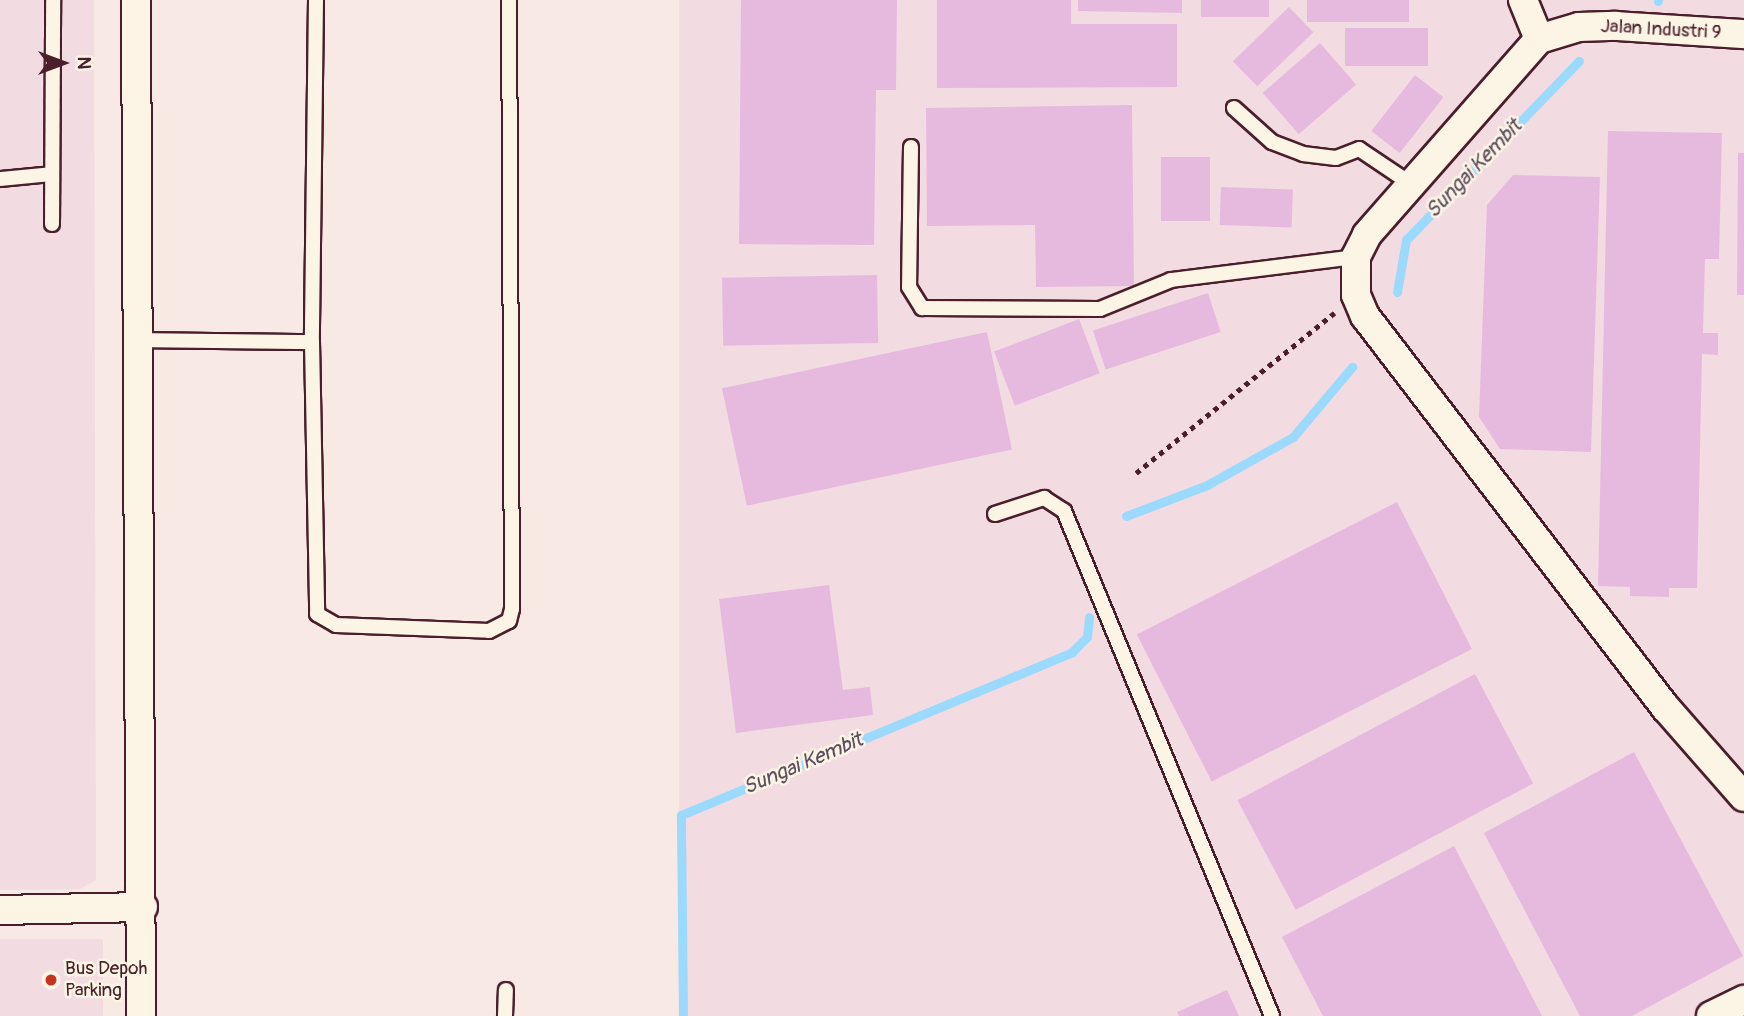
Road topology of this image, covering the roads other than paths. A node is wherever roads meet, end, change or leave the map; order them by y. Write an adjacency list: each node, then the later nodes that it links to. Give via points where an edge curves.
1 (52, 0): 10 (lane)
2 (136, 0): 15 (street)
3 (316, 0): 16 (lane)
4 (509, 0): 16 (lane, via 512,609 501,628 336,625 317,614)
5 (1523, 0): 7 (street)
6 (1744, 34): 7 (street, Jalan Industri 9, via 1579,27)
7 (1539, 39): 12 (street)
8 (1234, 108): 12 (lane, via 1272,142 1303,154 1336,158 1359,149)
9 (911, 147): 14 (lane, via 909,287 922,308 1100,309 1171,280)
10 (52, 174): 11 (lane); 13 (lane)
11 (0, 179)
12 (1411, 184): 14 (street, via 1367,235)
13 (52, 224)
14 (1356, 257): 18 (street, via 1356,295 1365,316 1666,708)
15 (138, 340): 16 (lane); 19 (street)
16 (312, 342)
17 (995, 514): 25 (lane, via 1044,498 1064,511)
18 (1744, 797)
19 (143, 907): 20 (street); 23 (street)
20 (0, 910)
21 (506, 990): 24 (lane)
22 (1744, 1000): 26 (street)
23 (141, 1016)
24 (505, 1016)
25 (1272, 1016)
26 (1711, 1016)

